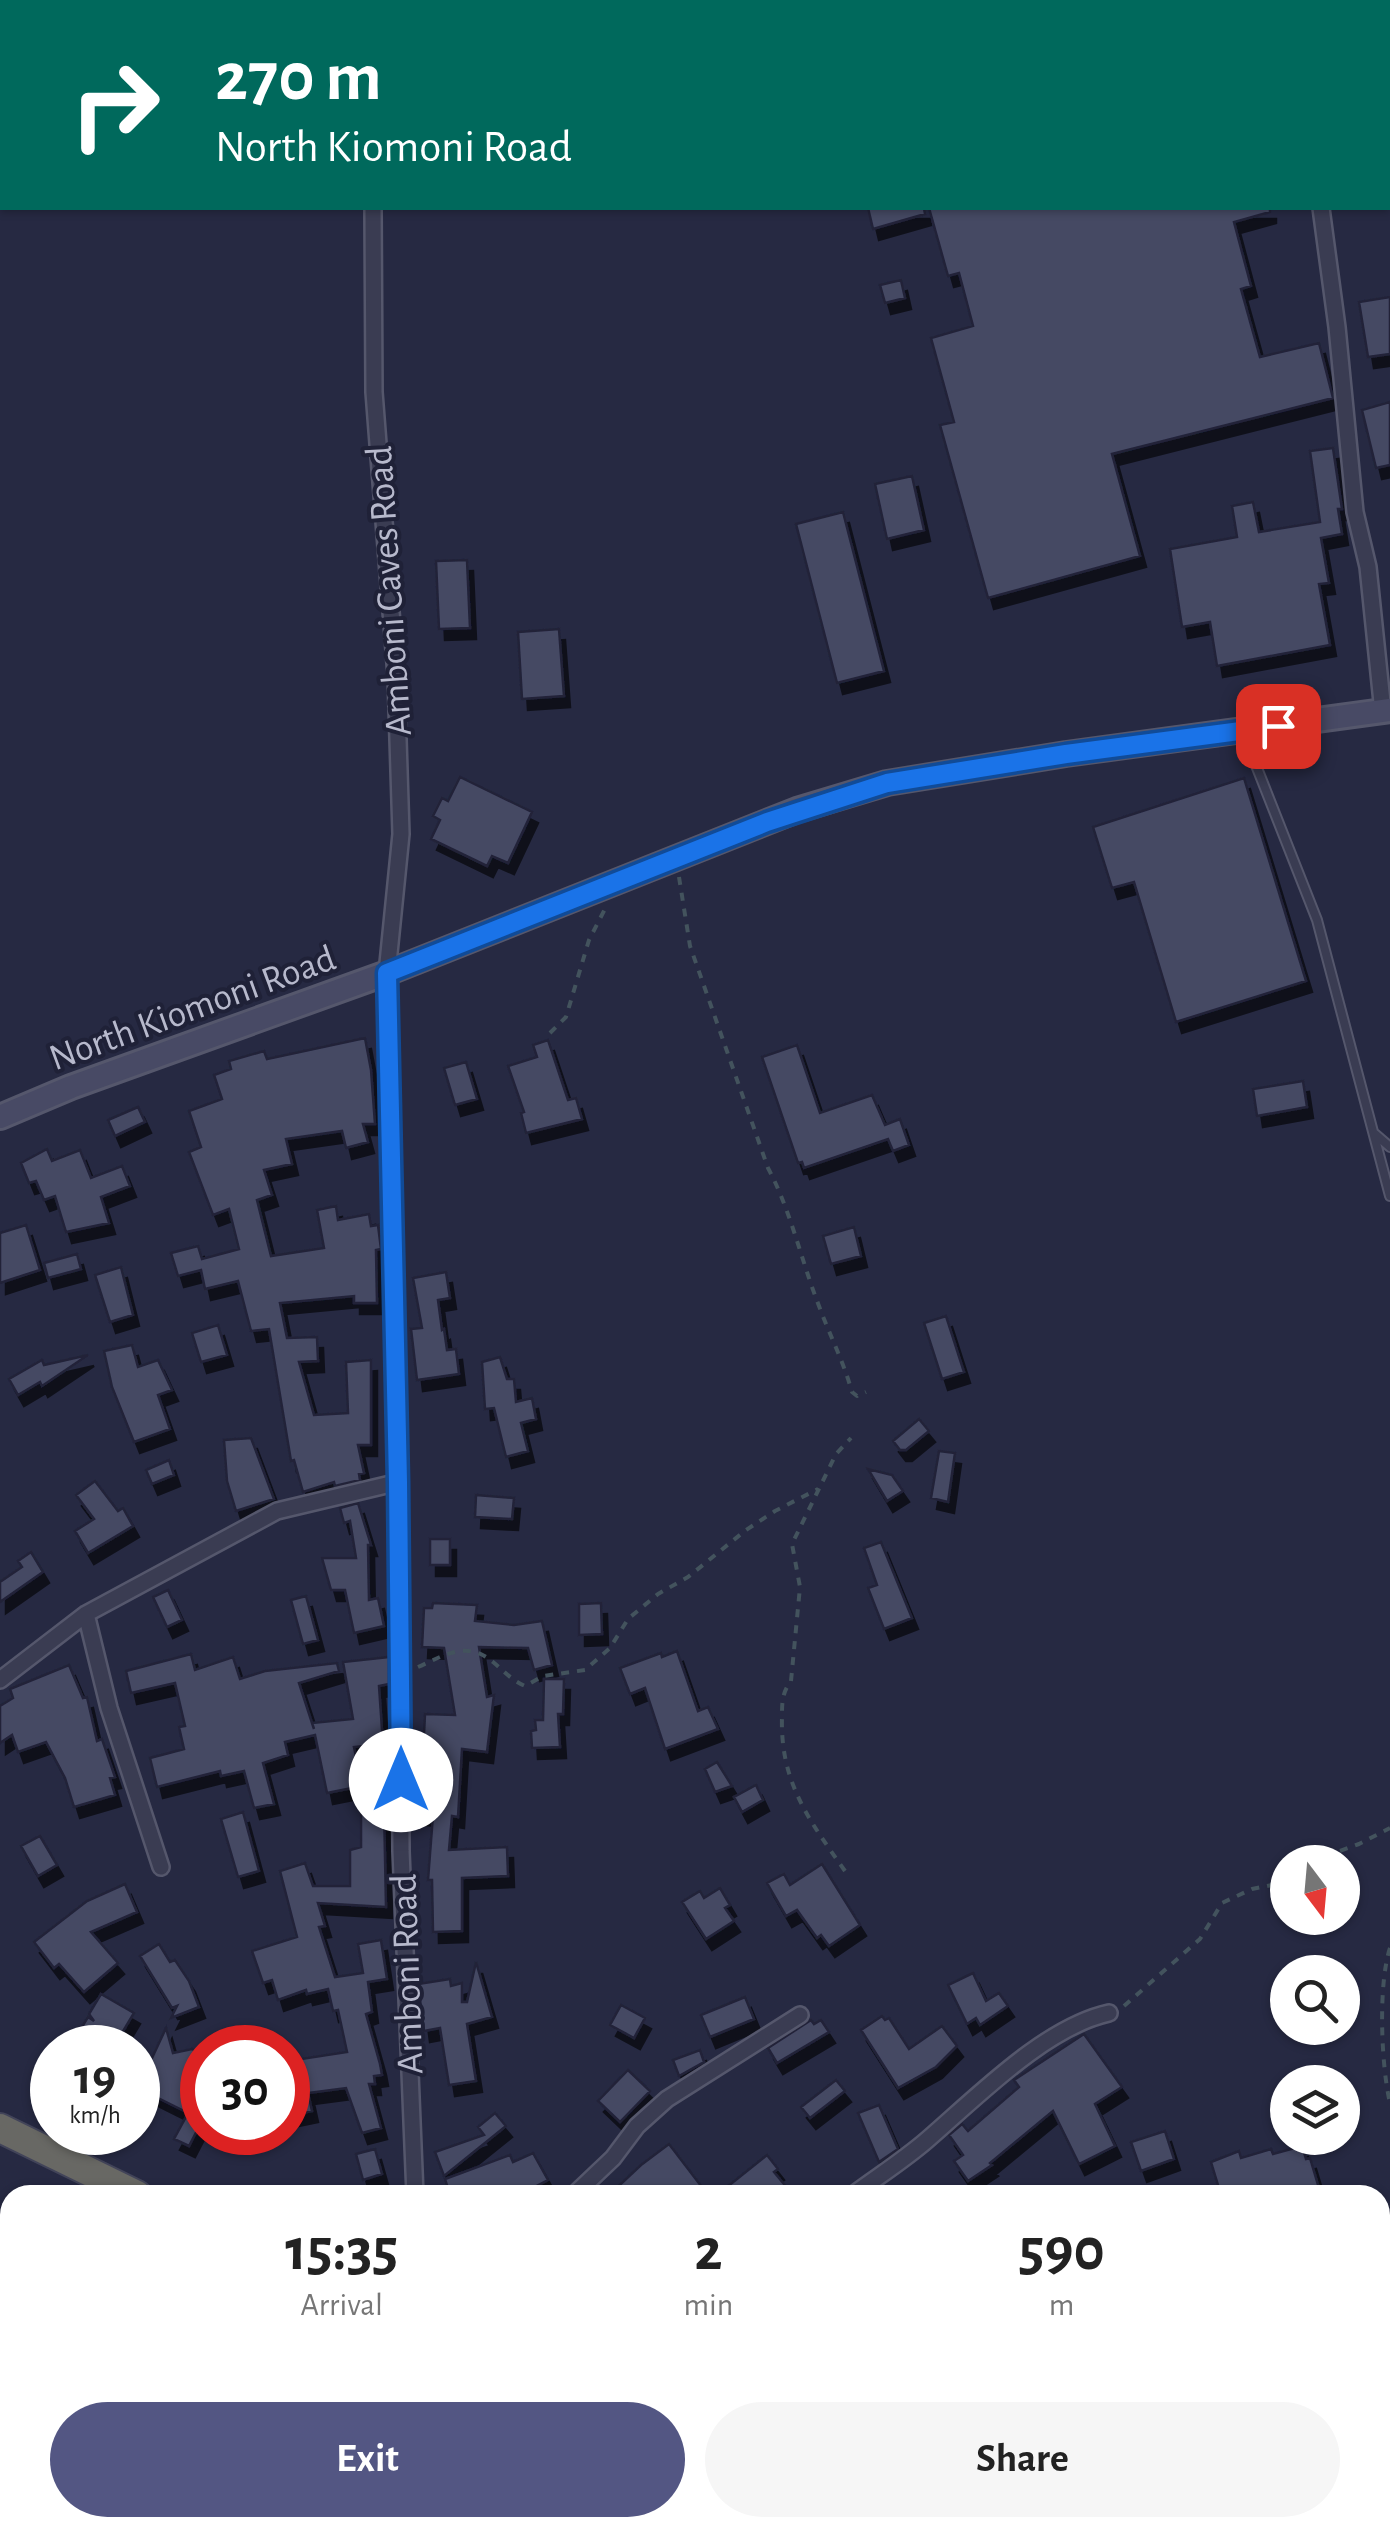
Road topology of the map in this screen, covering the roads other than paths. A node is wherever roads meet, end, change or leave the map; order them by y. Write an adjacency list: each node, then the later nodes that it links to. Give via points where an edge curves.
1 (374, 210): 5 (street, Amboni Caves Road, via 374,392 401,834)
2 (1321, 210): 3 (street, via 1353,492)
3 (1387, 711): 4 (main road, North Kiomoni Road)
4 (1242, 731): 5 (main road, North Kiomoni Road, via 887,783 798,810); 7 (lane, via 1318,920)
5 (387, 973): 6 (main road, North Kiomoni Road); 10 (street, Amboni Road)
6 (0, 1117)
7 (1373, 1132): 8 (lane); 9 (lane)
8 (1390, 1147)
9 (1390, 1196)
10 (398, 1482): 11 (street, via 277,1510); 18 (street, Amboni Road, via 401,1851)
11 (86, 1614): 12 (street); 13 (street)
12 (0, 1680)
13 (161, 1867)
14 (1109, 2013): 20 (street, via 1082,2019 1000,2076)
15 (800, 2015): 19 (street, via 667,2099)
16 (0, 2128): 17 (highway)
17 (117, 2185)
18 (414, 2185)
19 (585, 2185)
20 (866, 2185)

